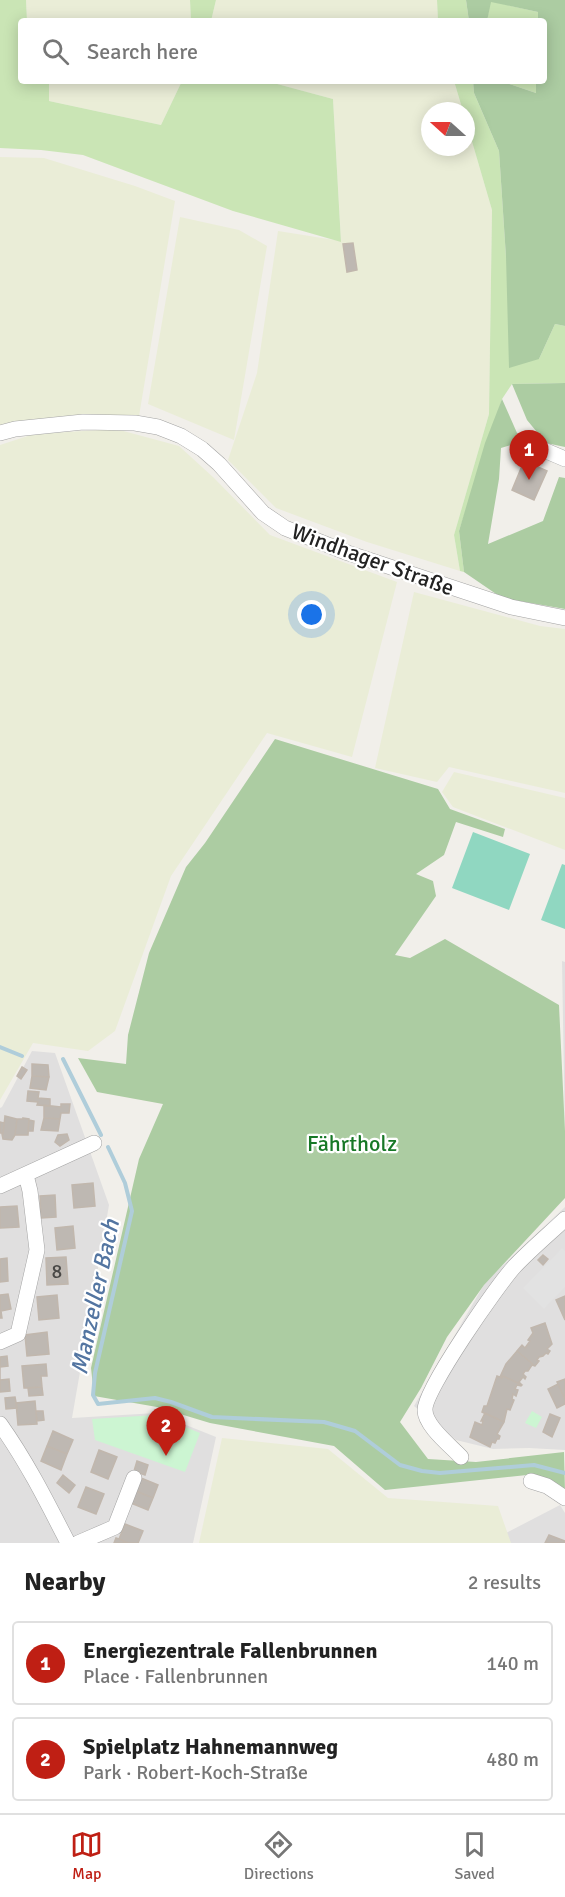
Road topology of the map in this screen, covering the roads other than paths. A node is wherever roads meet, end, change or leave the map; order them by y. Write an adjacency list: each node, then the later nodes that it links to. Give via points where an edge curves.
1 (0, 433): 4 (street, Windhager Straße, via 83,422 158,427 202,449 263,513 285,528 511,607)
2 (532, 445): 3 (street)
3 (565, 459)
4 (565, 618)
5 (94, 1143): 6 (street)
6 (26, 1175): 7 (street); 9 (street, via 37,1251 18,1334)
7 (0, 1186)
8 (565, 1220): 11 (street, via 512,1269 426,1399 425,1412 431,1425)
9 (0, 1342)
10 (0, 1424): 15 (street, via 39,1486)
11 (461, 1457)
12 (134, 1478): 16 (street, via 116,1527)
13 (531, 1481): 14 (street)
14 (565, 1498)
15 (68, 1543)
16 (78, 1543)

